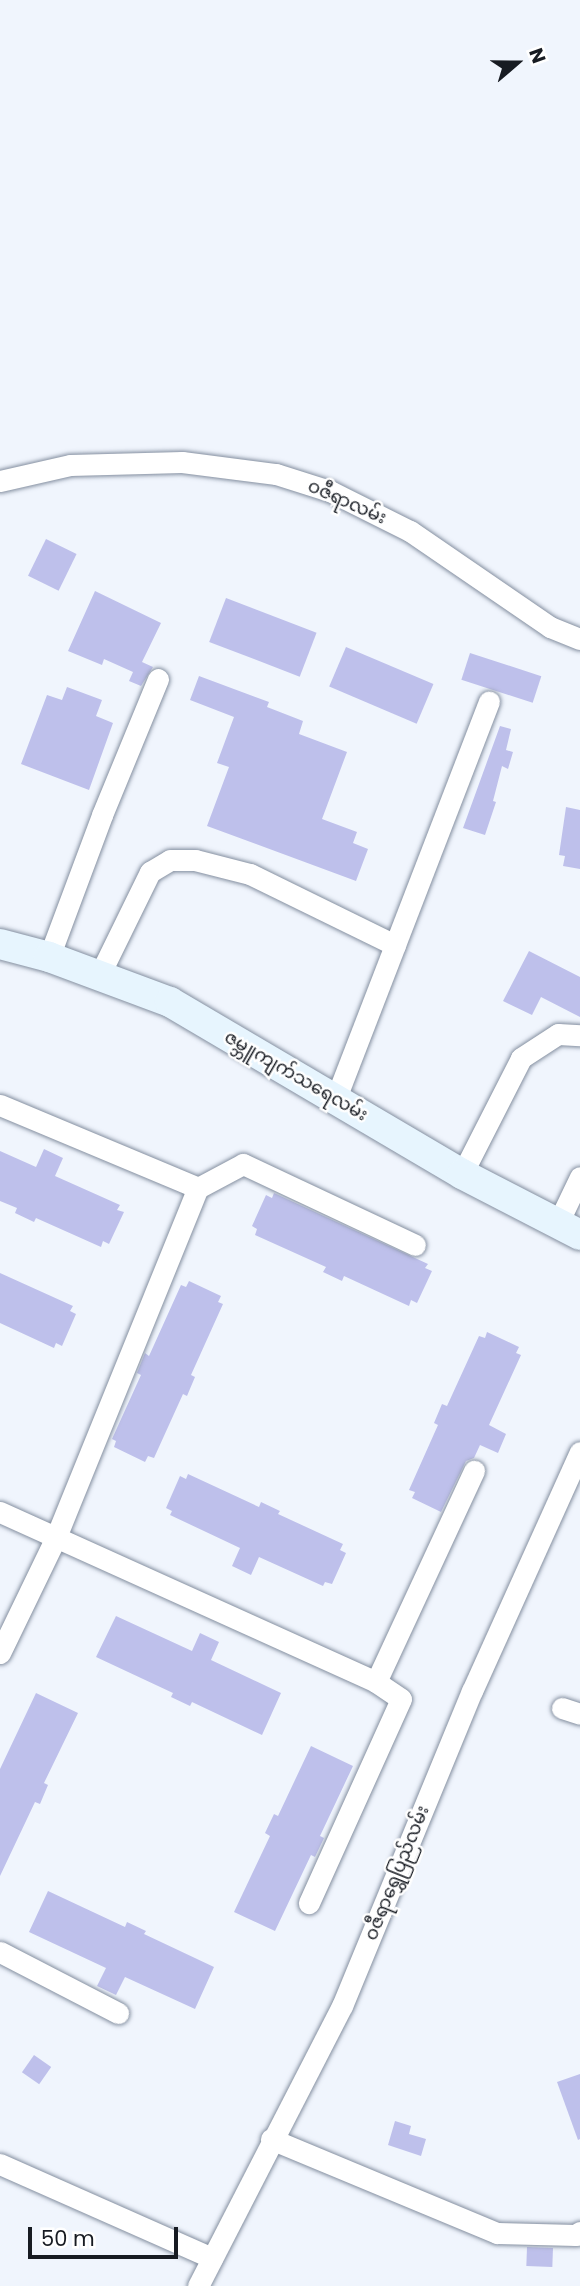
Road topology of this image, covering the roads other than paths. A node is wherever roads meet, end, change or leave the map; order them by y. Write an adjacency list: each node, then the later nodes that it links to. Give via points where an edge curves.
1 (0, 481): 2 (street, ဝဇီရာလမ်း, via 69,465 182,461 276,474 330,491 410,531 550,627)
2 (580, 639)
3 (158, 679): 7 (street)
4 (489, 701): 6 (street)
5 (0, 944): 7 (main road, ဇမ္ဘူကျက်သရေလမ်း)
6 (395, 945): 8 (street, via 250,874 195,860 170,860 150,872); 10 (street)
7 (49, 957): 8 (main road, ဇမ္ဘူကျက်သရေလမ်း)
8 (100, 974): 10 (main road, ဇမ္ဘူကျက်သရေလမ်း, via 170,1002)
9 (580, 1035): 12 (street, via 558,1034 521,1058)
10 (335, 1098): 12 (main road, ဇမ္ဘူကျက်သရေလမ်း)
11 (0, 1105): 14 (street)
12 (462, 1174): 15 (main road, ဇမ္ဘူကျက်သရေလမ်း)
13 (580, 1177): 15 (street)
14 (198, 1188): 16 (street, via 243,1164); 20 (street)
15 (568, 1230)
16 (415, 1245)
17 (580, 1452): 26 (street, ဝဇီရာရွှေပြည်လမ်း, via 471,1691 342,2006)
18 (474, 1471): 22 (street)
19 (0, 1511): 20 (street)
20 (55, 1537): 21 (street); 22 (street)
21 (0, 1653)
22 (376, 1682): 23 (street, via 401,1699)
23 (309, 1903)
24 (0, 1952): 25 (street)
25 (118, 2013)
26 (271, 2139): 28 (street, via 497,2233); 29 (street, ဝဇီရာရွှေပြည်လမ်း)
27 (1, 2168): 29 (street)
28 (580, 2232)
29 (212, 2258): 30 (street, ဝဇီရာရွှေပြည်လမ်း)
30 (198, 2286)

